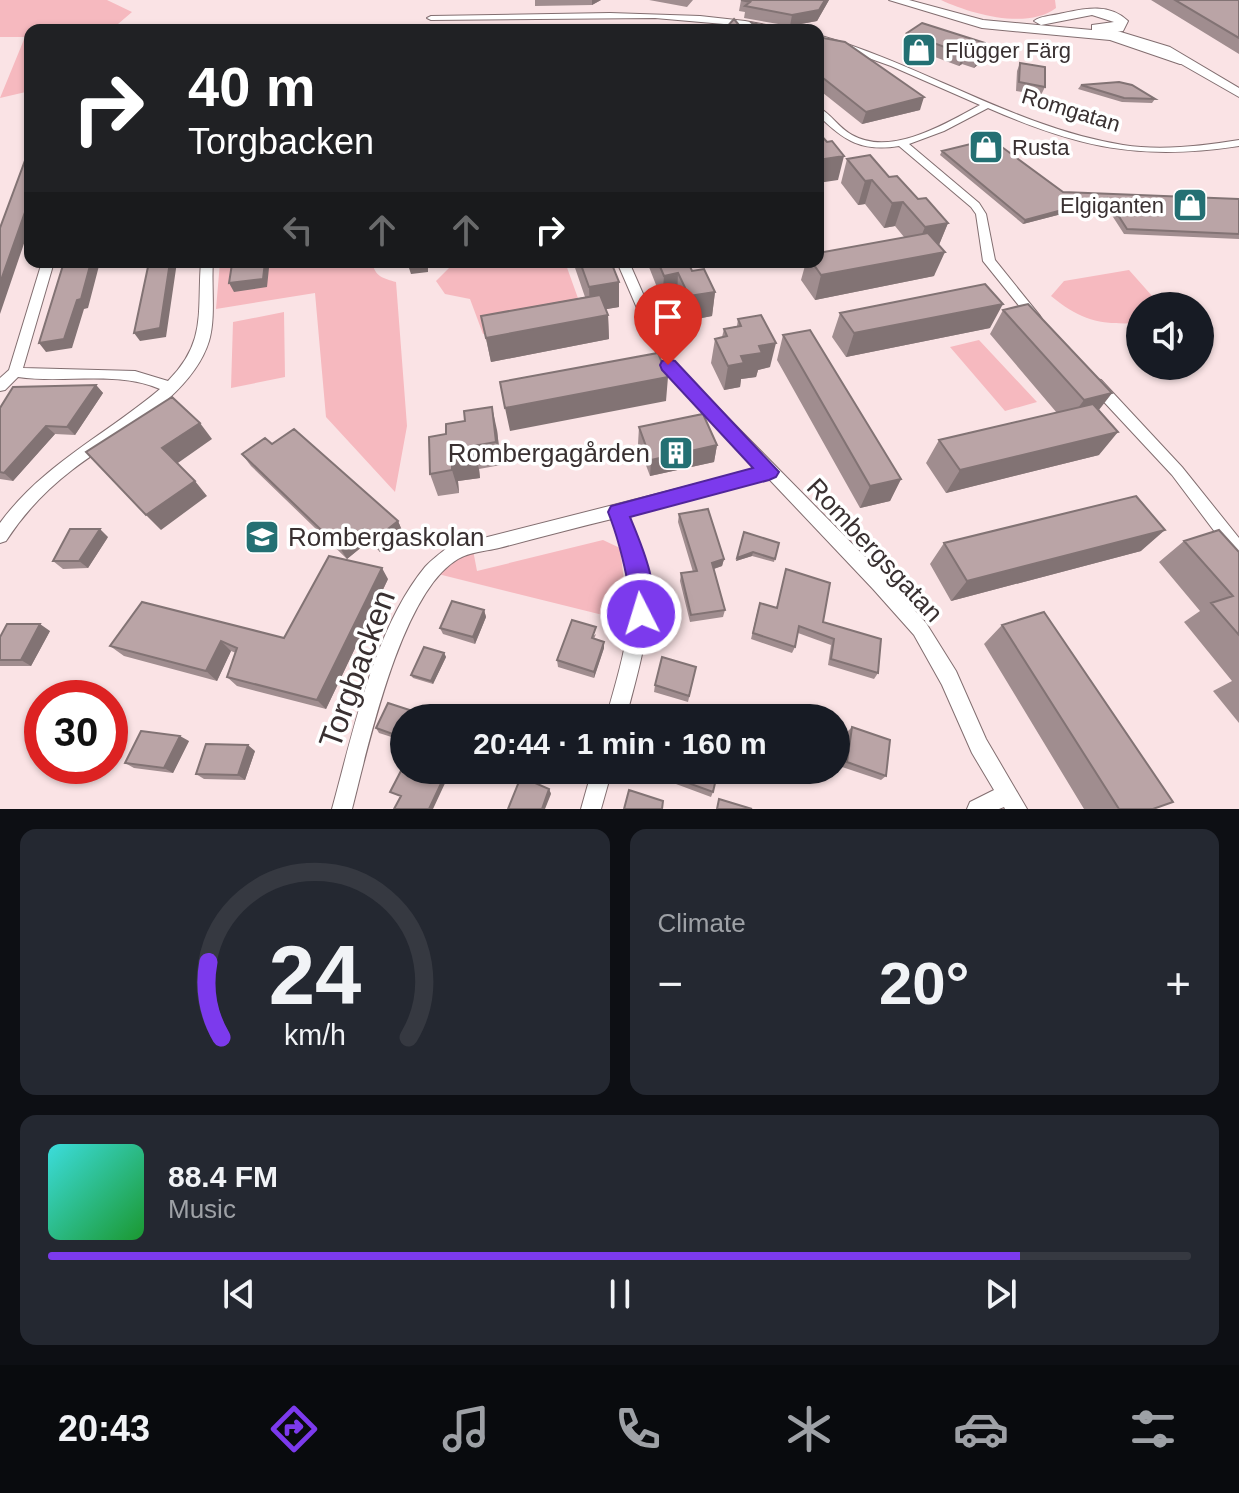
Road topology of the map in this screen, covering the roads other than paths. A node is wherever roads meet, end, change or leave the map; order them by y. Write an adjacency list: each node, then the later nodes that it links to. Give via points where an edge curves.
1 (895, 0): 10 (highway, via 964,21)
2 (933, 0): 10 (highway, via 982,17)
3 (1062, 0): 10 (highway, via 1062,8)
4 (1090, 0): 5 (highway)
5 (1104, 6): 6 (highway); 9 (highway); 13 (highway, via 1143,25)
6 (1071, 9): 10 (highway); 11 (highway, via 1074,20)
7 (431, 18): 8 (street, via 652,15)
8 (749, 24)
9 (1122, 24): 11 (highway); 13 (main road)
10 (1042, 25): 11 (highway); 13 (highway, via 1112,36)
11 (1097, 28): 13 (main road)
12 (824, 39): 16 (street, Romgatan, via 892,61)
13 (1186, 57): 14 (main road); 15 (main road)
14 (1239, 85)
15 (1239, 93)
16 (989, 104): 18 (street, Romgatan); 19 (street, Romgatan, via 1058,132 1119,147 1164,151)
17 (824, 115): 18 (street, Romgatan, via 854,140)
18 (900, 142): 23 (street, via 975,205 989,261)
19 (1239, 143)
20 (46, 268): 25 (street)
21 (207, 268): 27 (street, via 203,339)
22 (626, 268): 28 (street, Rombergsgatan, via 668,365)
23 (1050, 333)
24 (1082, 368): 31 (street, via 1177,471)
25 (15, 372): 26 (street); 27 (street, via 43,378 141,376)
26 (0, 386)
27 (169, 387): 30 (street, via 42,486)
28 (769, 472): 29 (street, Torgbacken); 34 (street, Rombergsgatan, via 920,629)
29 (618, 512): 32 (street, via 632,546 642,597 640,630); 35 (street, Torgbacken, via 454,552 427,573 375,691)
30 (0, 536)
31 (1239, 551)
32 (620, 704)
33 (598, 784): 36 (street)
34 (1011, 802): 37 (street)
35 (342, 809)
36 (591, 809)
37 (977, 809)

